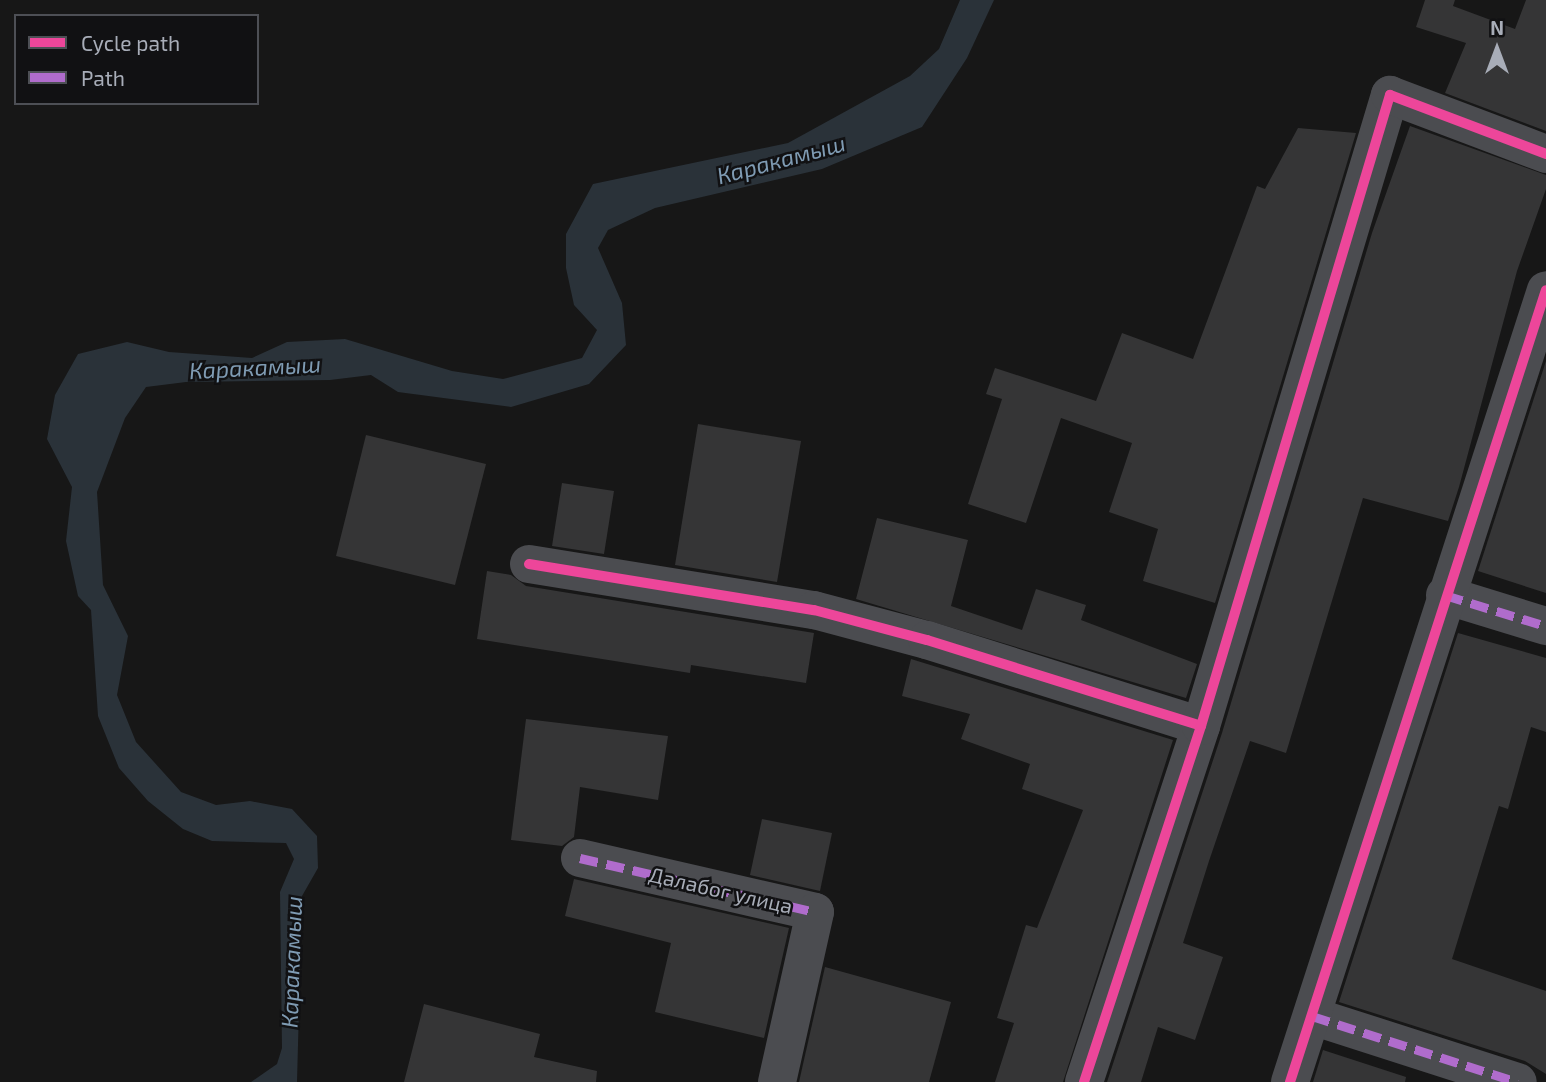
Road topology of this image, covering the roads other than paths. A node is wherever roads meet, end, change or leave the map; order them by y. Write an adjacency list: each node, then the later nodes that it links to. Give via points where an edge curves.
1 (1546, 154): 6 (street, via 1390,95)
2 (1546, 290): 4 (street)
3 (528, 564): 6 (street, via 814,610 928,640)
4 (1445, 595): 5 (street); 8 (street)
5 (1546, 626)
6 (1201, 726): 10 (street)
7 (580, 858): 9 (street, Далабог улица, via 815,912)
8 (1312, 1016): 11 (street); 12 (street)
9 (777, 1082)
10 (1084, 1082)
11 (1290, 1082)
12 (1518, 1082)

